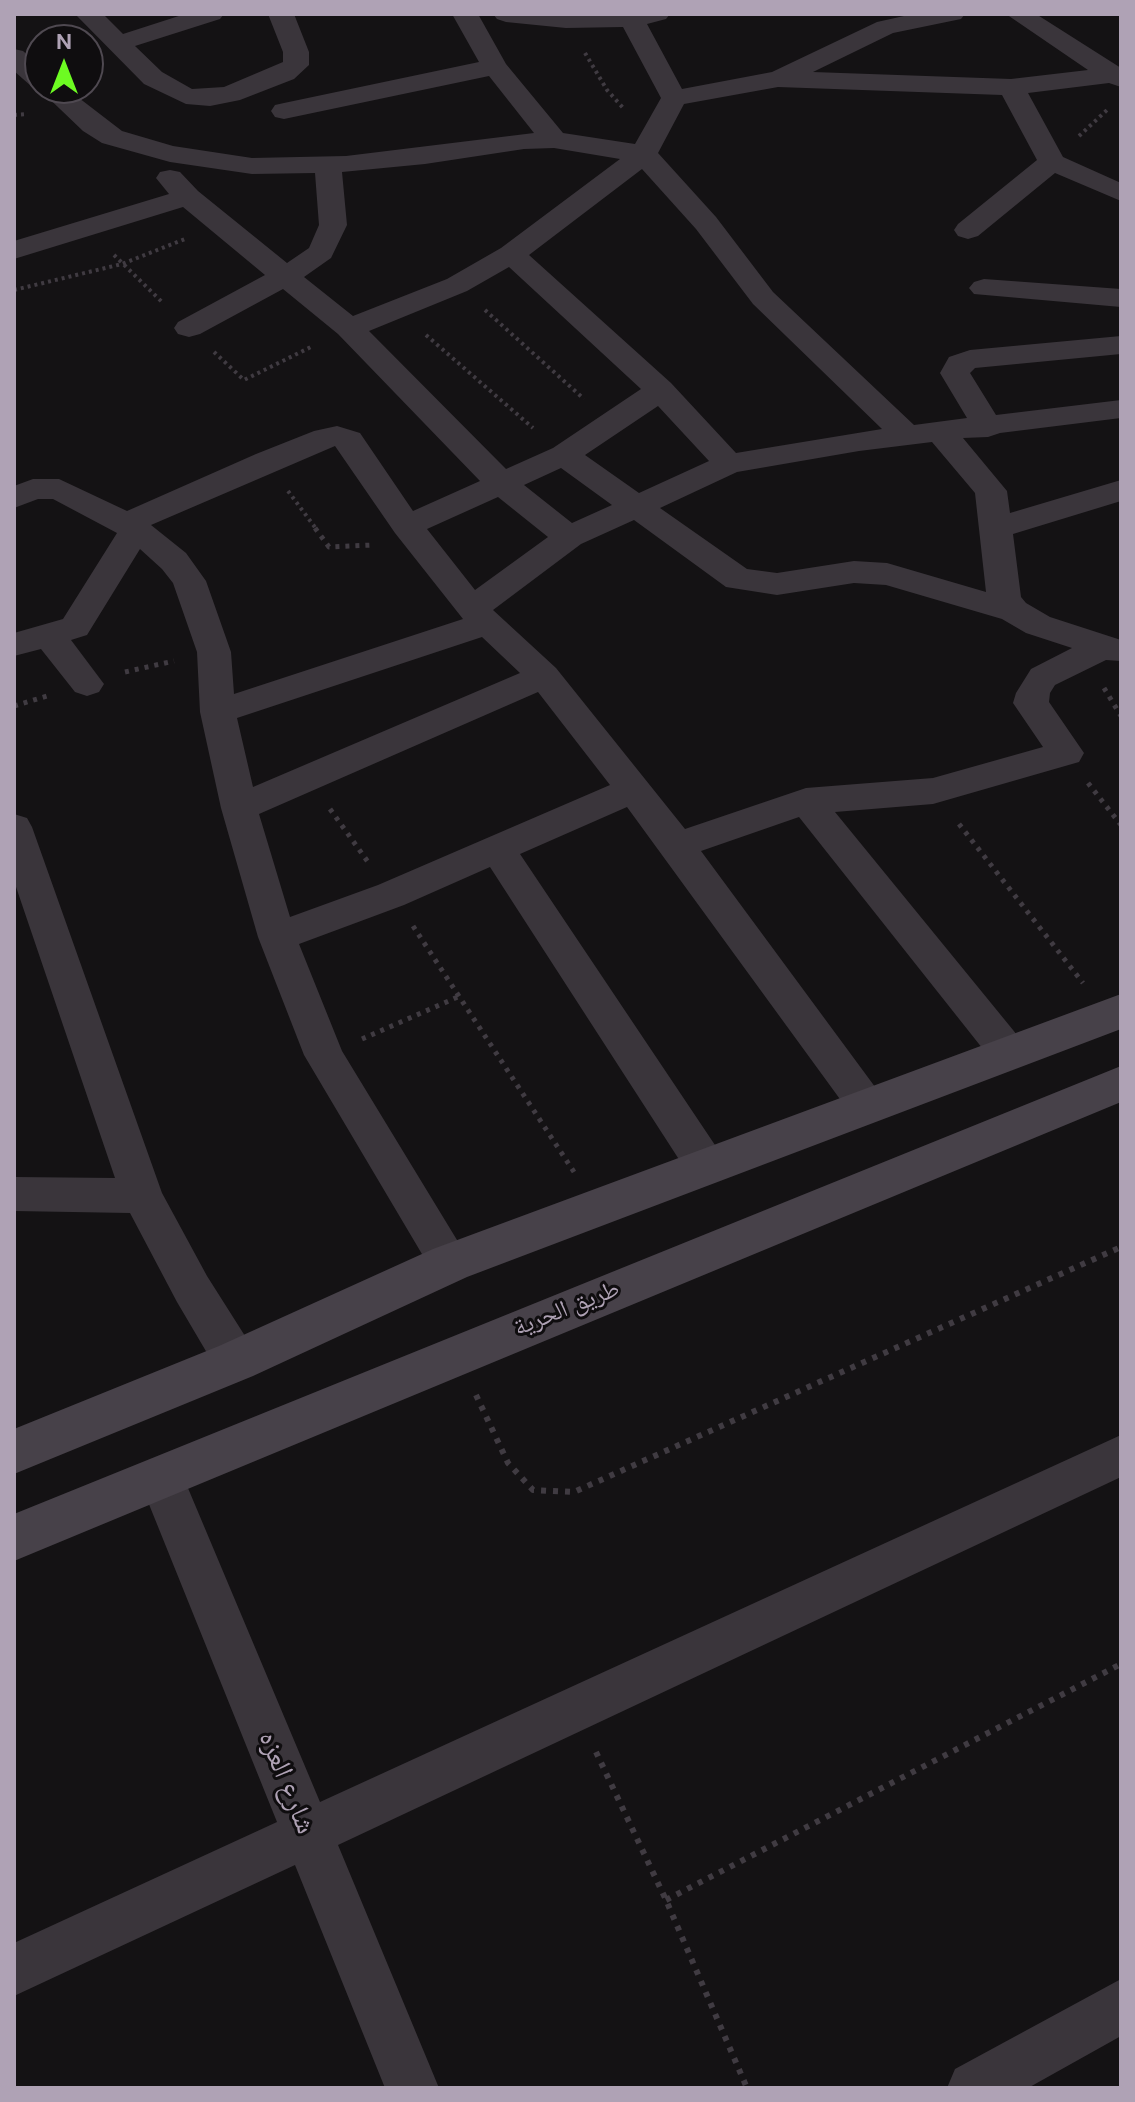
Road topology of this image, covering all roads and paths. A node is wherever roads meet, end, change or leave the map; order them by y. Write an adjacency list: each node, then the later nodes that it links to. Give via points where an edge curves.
1 (88, 14): 10 (street)
2 (281, 14): 10 (street, via 296,65 221,97 177,93 153,78)
3 (465, 14): 11 (street)
4 (506, 14): 9 (street)
5 (1019, 14): 12 (street)
6 (202, 15): 10 (street)
7 (942, 15): 13 (street, via 852,29)
8 (645, 16): 9 (street); 15 (street)
9 (566, 20): 20 (path, via 607,90)
10 (119, 43)
11 (495, 67): 18 (street); 19 (street)
12 (1113, 70): 14 (street)
13 (778, 79): 14 (street); 15 (street)
14 (1011, 87): 22 (street)
15 (674, 98): 20 (street)
16 (69, 104): 21 (street, via 93,125)
17 (1110, 108): 22 (path)
18 (284, 111)
19 (554, 140): 20 (street); 23 (street)
20 (650, 145): 29 (street); 45 (street, via 763,298)
21 (138, 146): 23 (street, via 252,166); 25 (street)
22 (1052, 162): 24 (street); 27 (street)
23 (328, 165): 31 (street, via 331,234 312,260)
24 (1121, 193)
25 (188, 197): 26 (street); 28 (street)
26 (221, 225): 30 (path); 31 (street)
27 (968, 230)
28 (14, 250)
29 (511, 254): 32 (street); 40 (street)
30 (122, 264): 34 (path); 37 (path)
31 (285, 274): 37 (street); 38 (street)
32 (457, 285): 36 (street); 42 (path)
33 (984, 288): 35 (street)
34 (14, 290)
35 (1121, 298)
36 (396, 309): 38 (street); 46 (path)
37 (189, 328): 38 (path, via 244,380)
38 (349, 328): 49 (street)
39 (1121, 345): 43 (street, via 960,363 955,373)
40 (660, 390): 42 (street); 48 (street)
41 (1121, 409): 43 (street)
42 (612, 424): 46 (street)
43 (988, 428): 44 (street)
44 (941, 432): 45 (street); 55 (street, via 991,491)
45 (908, 436): 48 (street)
46 (564, 455): 49 (street); 52 (street)
47 (267, 461): 53 (street); 54 (path, via 329,547 369,547); 54 (street, via 325,438 345,438)
48 (729, 464): 52 (street)
49 (500, 482): 54 (street); 56 (street)
50 (1121, 490): 55 (street)
51 (14, 498): 53 (street, via 52,487)
52 (634, 506): 56 (street); 57 (street, via 738,579 777,584 854,572 887,574)
53 (132, 526): 59 (street, via 78,623); 64 (street, via 174,561 200,603 214,652)
54 (407, 526): 58 (street)
55 (996, 528): 57 (street, via 1004,599)
56 (569, 537): 58 (street)
57 (1014, 611): 61 (street, via 1038,625)
58 (478, 616): 62 (street); 64 (street)
59 (50, 636): 60 (street); 63 (street)
60 (14, 645)
61 (1112, 650): 65 (street, via 1043,677 1033,693 1031,703)
62 (544, 676): 66 (street); 67 (street)
63 (87, 684)
64 (218, 712): 70 (street)
65 (1066, 753): 68 (street); 71 (path)
66 (309, 779): 70 (street); 76 (path)
67 (633, 789): 73 (street); 74 (street)
68 (933, 791): 69 (street); 79 (path)
69 (806, 801): 73 (street); 80 (street)
70 (239, 808): 77 (street)
71 (1121, 825)
72 (14, 827): 75 (street)
73 (677, 845): 83 (street)
74 (497, 848): 76 (street); 84 (street)
75 (20, 868): 86 (street)
76 (391, 895): 77 (street); 78 (path)
77 (277, 937): 81 (street)
78 (460, 996): 81 (path); 87 (path)
79 (1114, 1013): 80 (main road)
80 (1008, 1052): 83 (main road)
81 (324, 1055): 89 (street)
82 (1121, 1083): 90 (main road, طريق الحرية)
83 (867, 1106): 84 (main road)
84 (706, 1166): 87 (main road)
85 (14, 1194): 86 (street)
86 (142, 1196): 91 (street)
87 (596, 1207): 89 (main road)
88 (1121, 1247): 90 (path, via 574,1492 533,1490 508,1463)
89 (450, 1263): 91 (main road)
90 (456, 1354): 94 (main road, طريق الحرية)
91 (236, 1361): 92 (main road)
92 (14, 1452)
93 (1121, 1455): 97 (street)
94 (161, 1477): 95 (main road, طريق الحرية); 98 (street, شارع العزه)
95 (14, 1538)
96 (1121, 1664): 99 (path)
97 (575, 1707): 98 (street); 99 (path)
98 (307, 1833): 100 (street); 102 (street, شارع العزه)
99 (666, 1900): 103 (path)
100 (14, 1970)
101 (1121, 2006): 104 (street)
102 (412, 2088)
103 (747, 2088)
104 (974, 2088)

